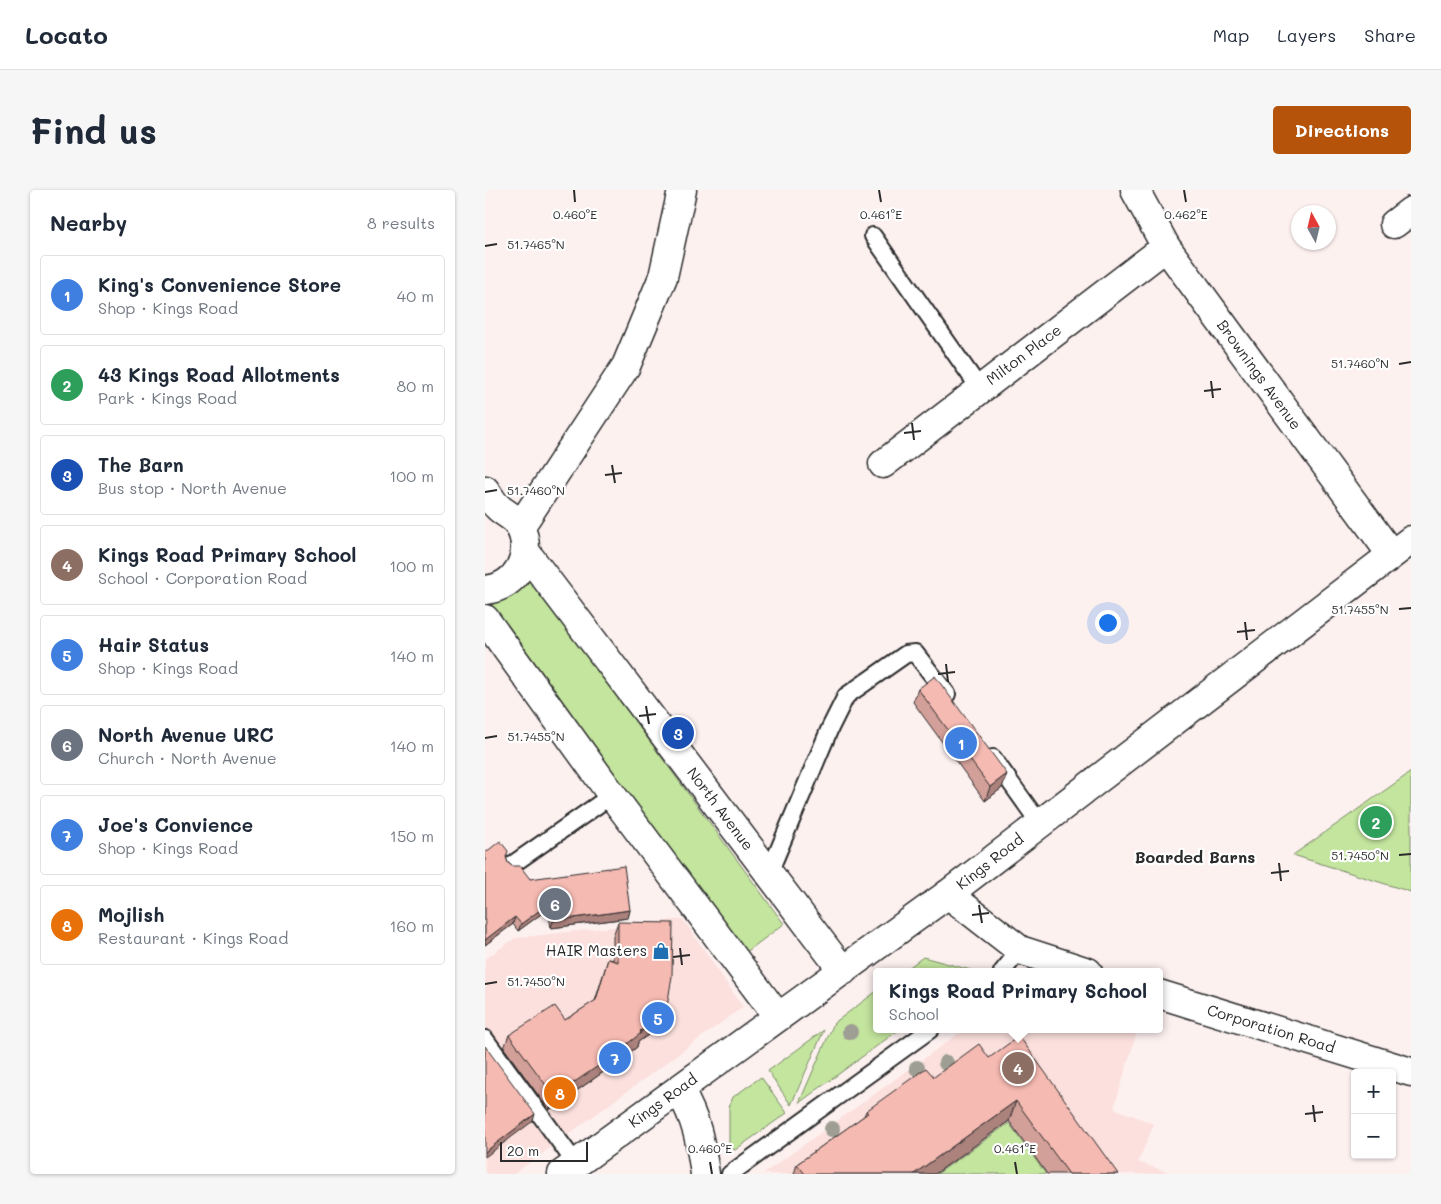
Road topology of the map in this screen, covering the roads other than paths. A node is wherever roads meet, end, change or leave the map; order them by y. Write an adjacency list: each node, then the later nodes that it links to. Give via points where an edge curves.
1 (682, 190): 8 (street, via 663,277 626,366)
2 (1135, 190): 4 (street, Brownings Avenue)
3 (873, 236): 5 (lane)
4 (1165, 247): 5 (street, Milton Place); 9 (street, Brownings Avenue)
5 (980, 389): 6 (street, Milton Place)
6 (883, 464)
7 (489, 500): 8 (street, North Avenue, via 515,519)
8 (522, 539): 10 (street, via 521,567 516,574 496,589); 17 (street, North Avenue)
9 (1401, 547): 15 (street, Kings Road)
10 (485, 590)
11 (485, 619): 14 (street)
12 (956, 706): 17 (lane, via 915,653 907,654 846,696)
13 (984, 745): 15 (lane)
14 (612, 795): 16 (lane); 24 (street)
15 (1040, 824): 18 (street, Kings Road)
16 (513, 864)
17 (769, 873): 22 (street, North Avenue)
18 (948, 894): 19 (street); 22 (street, Kings Road)
19 (1020, 950): 20 (lane); 21 (street)
20 (1005, 968)
21 (1076, 968)
22 (843, 971): 24 (street, Kings Road)
23 (1163, 995): 27 (street, Corporation Road)
24 (778, 1017): 28 (street, Kings Road)
25 (925, 1033): 31 (lane)
26 (485, 1039): 29 (lane)
27 (1411, 1072)
28 (679, 1089): 29 (street, Kings Road); 30 (street, via 692,1112 701,1140)
29 (569, 1169)
30 (705, 1174)
31 (730, 1174)

